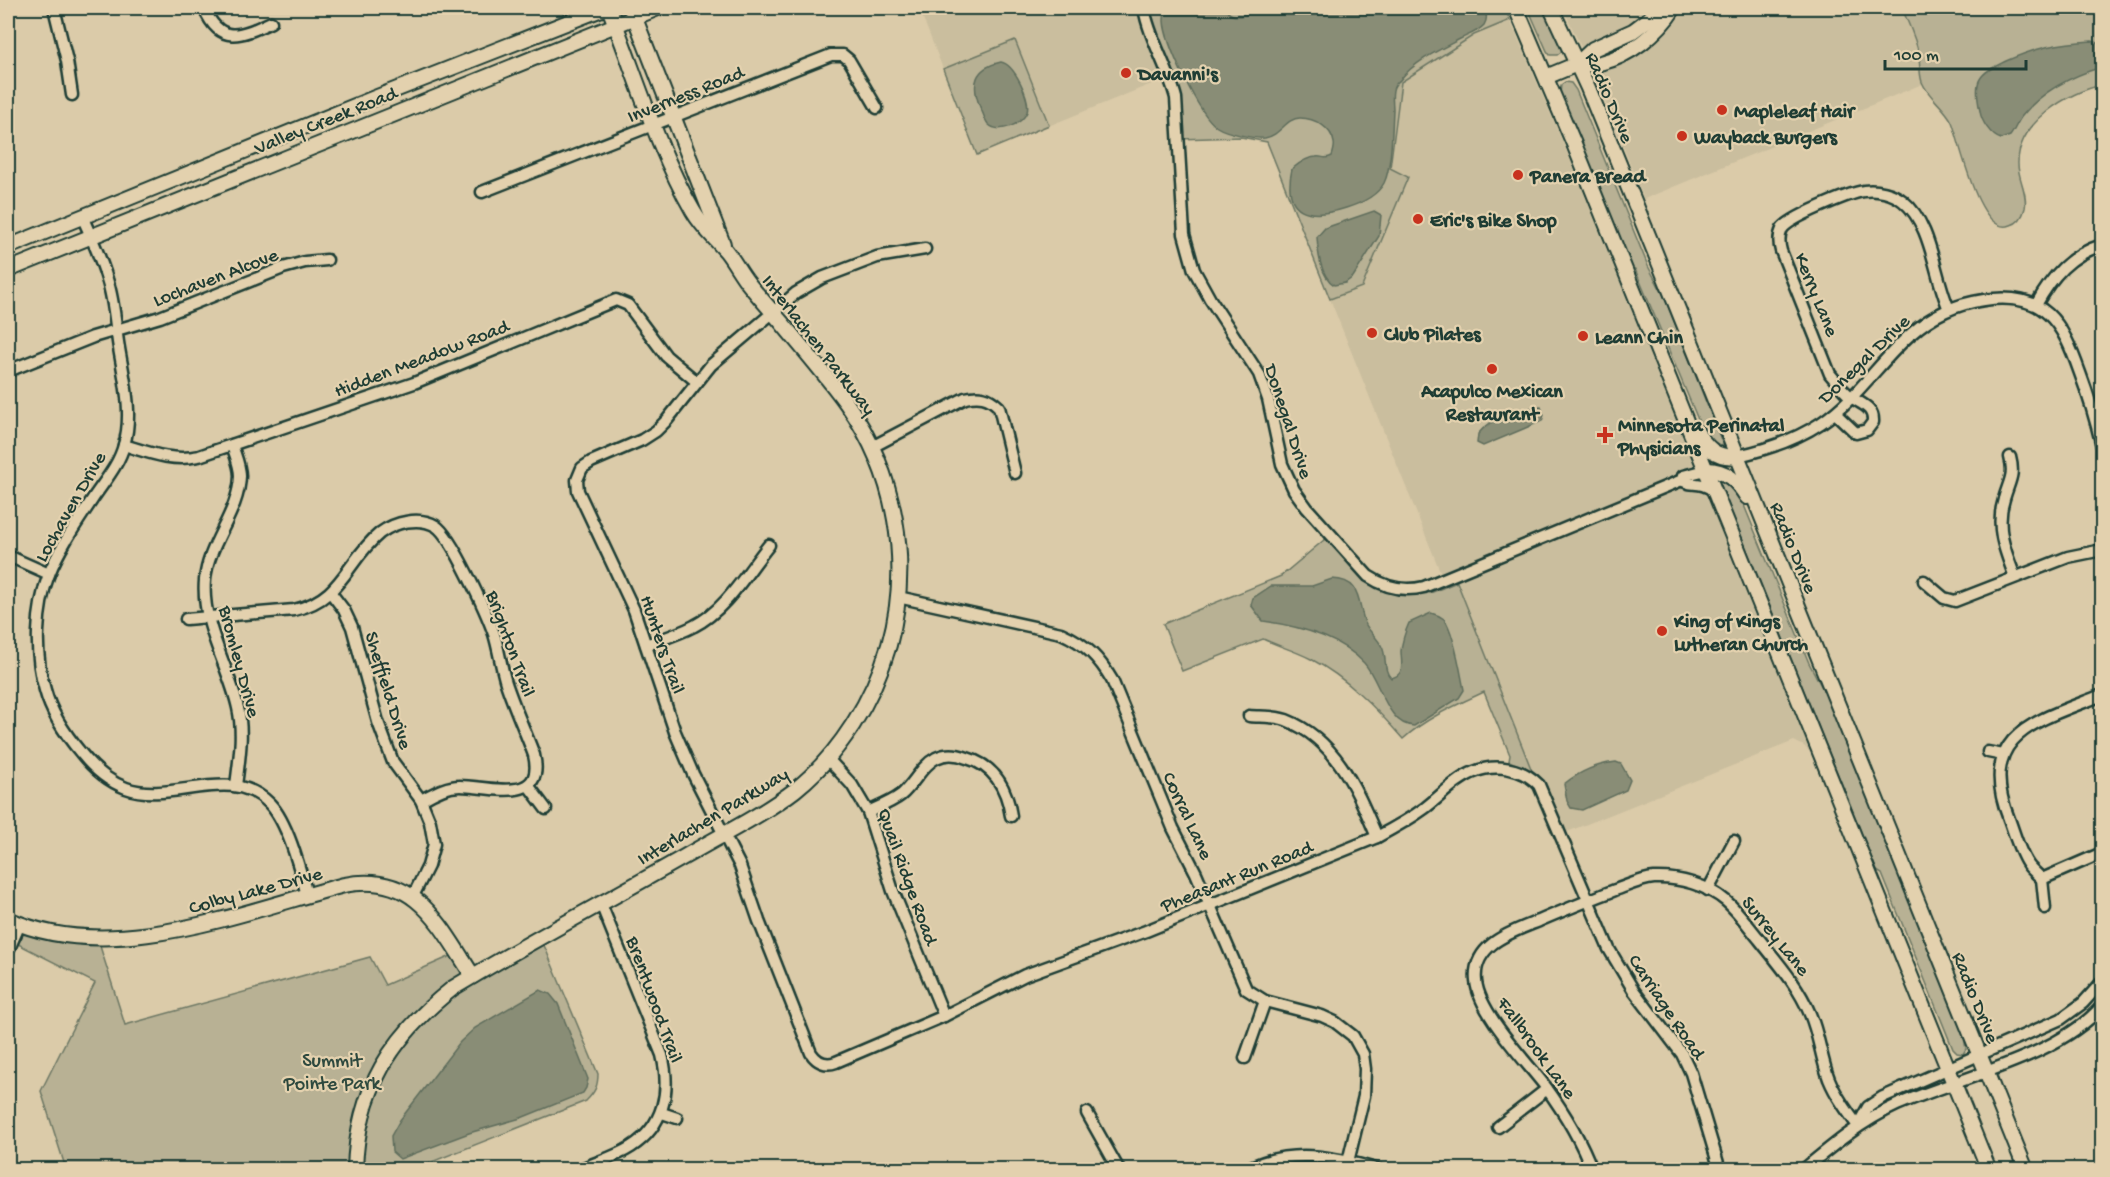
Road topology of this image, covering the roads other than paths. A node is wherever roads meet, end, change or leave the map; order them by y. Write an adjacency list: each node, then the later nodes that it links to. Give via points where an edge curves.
1 (54, 8): 16 (street)
2 (204, 8): 12 (street, via 210,22 227,33 246,34)
3 (604, 8): 21 (main road, Valley Creek Road)
4 (609, 8): 13 (main road, Interlachen Parkway)
5 (658, 8): 11 (main road, Valley Creek Road)
6 (1144, 8): 47 (street, Donegal Drive, via 1176,98 1184,234 1190,259 1210,299 1259,374 1282,464 1294,490 1368,576 1397,589 1424,587)
7 (1516, 8): 15 (main road)
8 (1551, 8): 14 (main road, Radio Drive)
9 (1659, 8): 14 (main road, via 1633,31 1593,49)
10 (1674, 8): 14 (main road, via 1657,29 1632,48 1600,63)
11 (632, 12): 13 (main road, Valley Creek Road); 18 (main road, Interlachen Parkway)
12 (272, 22)
13 (615, 24): 19 (main road, Interlachen Parkway); 22 (main road, Valley Creek Road)
14 (1577, 64): 15 (main road); 43 (main road, Radio Drive)
15 (1546, 77): 35 (main road)
16 (72, 95)
17 (877, 108): 18 (street, Inverness Road, via 849,60 831,54)
18 (674, 117): 19 (street, Inverness Road); 26 (main road, Interlachen Parkway)
19 (654, 125): 20 (street, Inverness Road); 26 (main road, Interlachen Parkway, via 694,212)
20 (482, 192)
21 (82, 216): 22 (street, Lochaven Drive); 24 (main road, Valley Creek Road)
22 (91, 236): 28 (main road, Valley Creek Road); 32 (street, Lochaven Drive, via 107,279)
23 (2103, 245): 29 (street, via 2087,250 2058,271)
24 (8, 246)
25 (925, 249): 31 (street, Hunters Trail, via 877,257 832,274)
26 (726, 252): 31 (main road, Interlachen Parkway)
27 (327, 260): 32 (street, Lochaven Alcove, via 283,268 160,317)
28 (8, 270)
29 (2036, 305): 30 (street, Donegal Drive, via 1997,298); 37 (street, Donegal Drive, via 2060,326)
30 (1949, 309): 36 (street, Donegal Drive, via 1910,334); 36 (street, Kerry Lane, via 1921,224 1910,207 1894,195 1876,191 1857,193 1785,225 1779,237 1782,252 1830,374)
31 (772, 311): 34 (street, Hunters Trail, via 723,352); 42 (main road, Interlachen Parkway, via 848,405)
32 (116, 329): 33 (street, Lochaven Alcove); 39 (street, Lochaven Drive, via 128,410)
33 (8, 372)
34 (697, 382): 40 (street, Hidden Meadow Road, via 666,356 628,304 616,300 414,382); 60 (street, Hunters Trail, via 656,431 591,462 582,468 577,480 578,491 634,610)
35 (1676, 396): 43 (main road, via 1707,447 1720,455); 45 (main road)
36 (1852, 398): 38 (street, Donegal Drive); 38 (street, via 1872,412 1873,422 1868,430 1856,433)
37 (2098, 406): 41 (street, Donegal Drive)
38 (1835, 413): 43 (street, Donegal Drive, via 1808,431)
39 (124, 445): 40 (street, Hidden Meadow Road, via 157,456 187,459); 53 (street, Lochaven Drive)
40 (232, 445): 58 (street, Bromley Drive, via 240,477 235,500 207,567)
41 (2103, 446)
42 (872, 447): 46 (street, via 965,398 985,397 999,407); 57 (main road, Interlachen Parkway, via 897,520 901,563)
43 (1737, 456): 49 (main road, Radio Drive)
44 (2010, 457): 54 (street, via 2013,470 2000,528)
45 (1706, 470): 47 (street, Donegal Drive, via 1683,476); 48 (main road); 49 (main road, via 1735,480)
46 (1014, 473)
47 (1682, 480): 48 (street, via 1687,484 1701,483)
48 (1714, 491): 94 (main road)
49 (1767, 530): 91 (main road, Radio Drive)
50 (769, 545): 60 (street, via 710,616)
51 (2103, 550): 54 (street, via 2068,557)
52 (12, 558): 53 (street)
53 (49, 574): 67 (street, Lochaven Drive, via 39,628 40,670 62,728 93,767 115,784 141,792)
54 (2015, 577): 55 (street, via 1955,601 1944,598)
55 (1924, 580)
56 (331, 593): 58 (street, Brighton Trail, via 294,610); 66 (street, Brighton Trail, via 373,540 389,527 401,522 439,523 494,634 506,682 537,768); 68 (street, Sheffield Drive, via 352,627 393,762)
57 (898, 597): 65 (main road, Interlachen Parkway, via 894,628 876,683); 82 (street, Corral Lane, via 1062,633 1090,649 1113,680 1173,828)
58 (208, 617): 59 (street, Brighton Trail); 67 (street, Bromley Drive, via 238,708 241,742)
59 (186, 619)
60 (646, 645): 72 (street, Hunters Trail, via 675,732)
61 (2103, 695): 64 (street, via 2030,725 2013,739)
62 (1249, 716): 73 (street, via 1285,719 1334,755 1350,777)
63 (1988, 752): 64 (street)
64 (2003, 755): 76 (street, via 1998,778 2002,799 2027,864)
65 (827, 758): 70 (street, Quail Ridge Road, via 852,785); 72 (main road, Interlachen Parkway, via 794,791)
66 (528, 785): 68 (street, via 507,791 459,786); 69 (street)
67 (236, 786): 78 (street, Lochaven Drive, via 259,795 278,813)
68 (421, 800): 79 (street, Sheffield Drive, via 434,844)
69 (546, 809)
70 (868, 812): 71 (street, via 900,796 934,759 957,755 985,766 997,777); 90 (street, Quail Ridge Road, via 893,891)
71 (1011, 816)
72 (724, 834): 81 (main road, Interlachen Parkway); 93 (street, Hunters Trail, via 740,866 811,1053)
73 (1377, 837): 80 (street, Pheasant Run Road, via 1410,819 1474,772 1514,769 1537,783 1545,795); 82 (street, Pheasant Run Road)
74 (1734, 841): 77 (street)
75 (2103, 853): 76 (street)
76 (2042, 879): 83 (street)
77 (1708, 891): 80 (street, Surrey Lane, via 1675,879 1653,878); 101 (street, Surrey Lane, via 1725,900 1740,916 1805,1000 1829,1078)
78 (307, 896): 79 (main road, Colby Lake Drive, via 364,882 390,885); 84 (main road, Colby Lake Drive, via 146,935 71,935)
79 (413, 896): 86 (main road, Colby Lake Drive)
80 (1588, 901): 97 (street, Fallbrook Lane, via 1496,940 1479,960 1476,972 1484,1006); 110 (street, Carriage Road, via 1620,969 1682,1054)
81 (601, 904): 86 (main road, Interlachen Parkway); 98 (street, Brentwood Trail, via 662,1055 666,1078)
82 (1210, 905): 88 (street, Corral Lane, via 1241,981 1246,989); 90 (street, Pheasant Run Road, via 1025,975)
83 (2044, 908)
84 (14, 921): 85 (street)
85 (8, 951)
86 (473, 976): 104 (main road, Interlachen Parkway, via 414,1022 382,1065 365,1105)
87 (2103, 982): 91 (street, via 2061,1019)
88 (1265, 1000): 92 (street); 103 (street, Corral Lane, via 1335,1022 1353,1036 1363,1054 1364,1096)
89 (2103, 1006): 95 (street, via 2060,1040)
90 (944, 1016): 93 (street, Pheasant Run Road, via 831,1064)
91 (1979, 1054): 94 (street); 95 (main road, Radio Drive)
92 (1245, 1058)
93 (819, 1062)
94 (1948, 1068): 96 (main road); 101 (street, via 1875,1101)
95 (1986, 1071): 96 (street); 113 (main road, Radio Drive)
96 (1954, 1083): 101 (street, via 1897,1105); 112 (main road)
97 (1547, 1089): 102 (street); 109 (street, Fallbrook Lane, via 1579,1140)
98 (662, 1113): 100 (street); 105 (street, via 633,1146)
99 (1087, 1113): 106 (street)
100 (677, 1118)
101 (1858, 1126): 111 (street)
102 (1498, 1127)
103 (1348, 1165): 107 (street, via 1322,1155 1282,1156); 108 (street)
104 (355, 1170)
105 (579, 1170)
106 (1119, 1170)
107 (1245, 1170)
108 (1380, 1170)
109 (1592, 1170)
110 (1720, 1170)
111 (1803, 1170)
112 (1989, 1170)
113 (2026, 1170)

